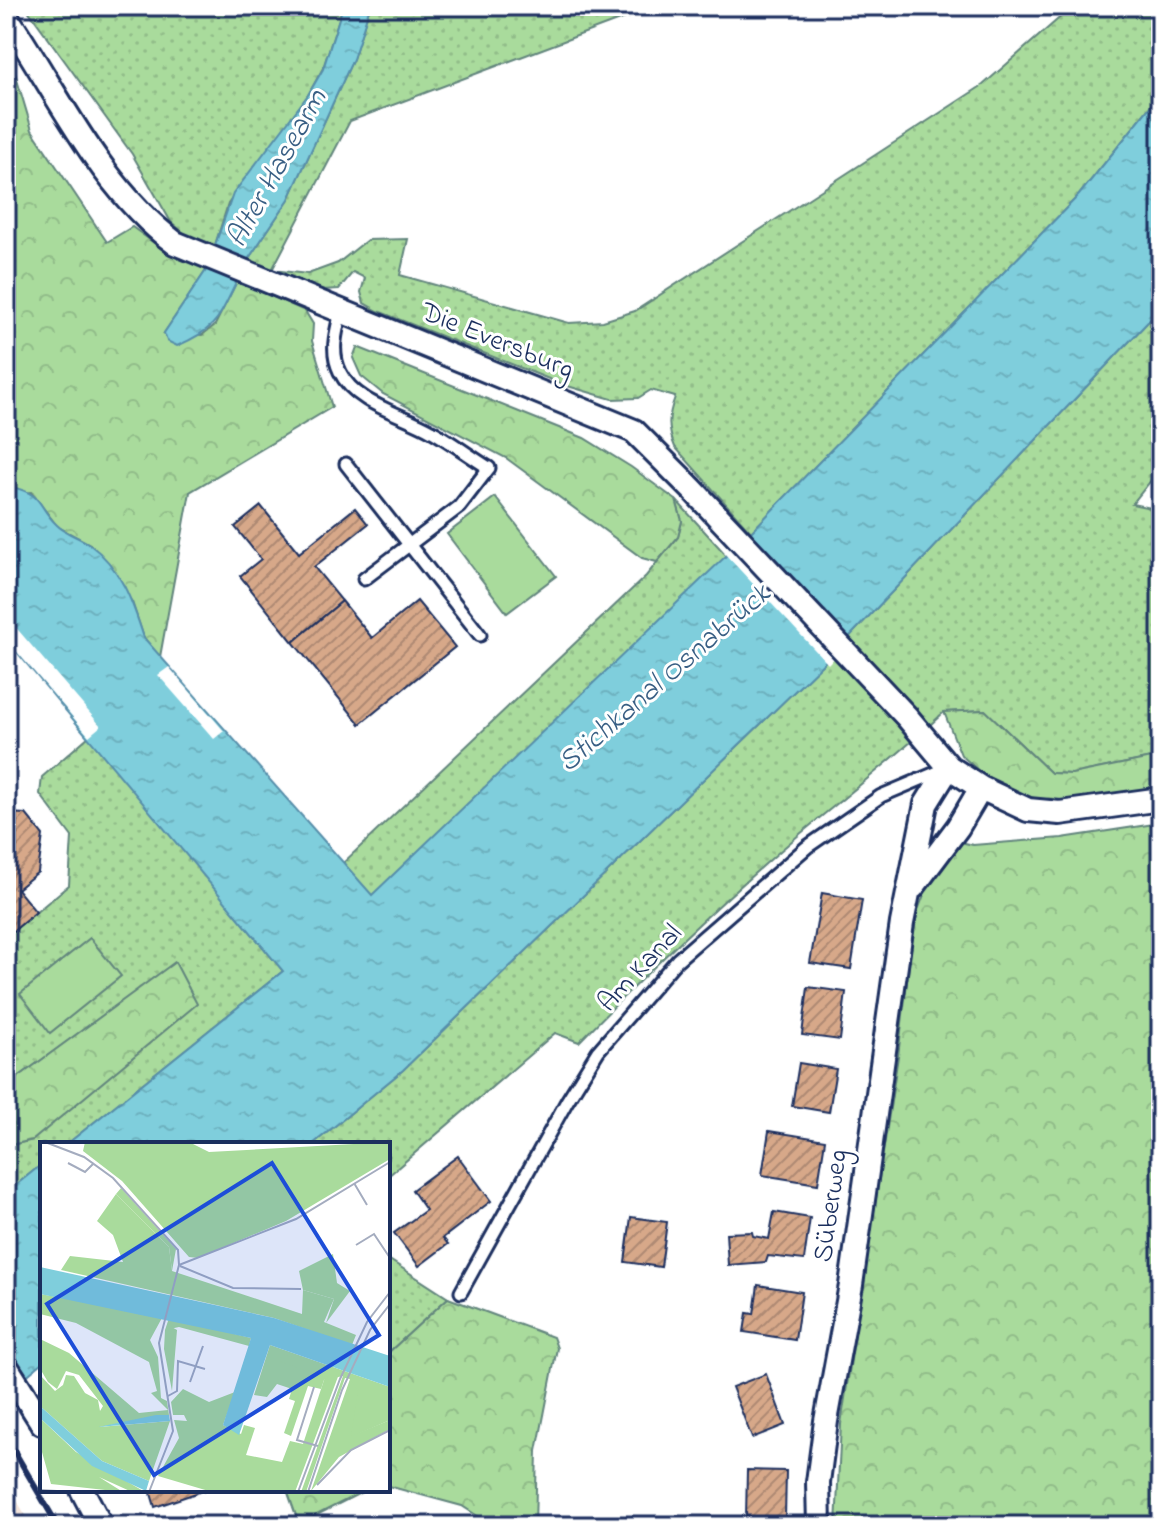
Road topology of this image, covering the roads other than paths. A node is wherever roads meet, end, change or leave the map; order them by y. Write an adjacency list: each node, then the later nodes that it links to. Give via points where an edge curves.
1 (6, 16): 2 (street, Die Eversburg, via 89,147 160,231 186,248)
2 (341, 312): 4 (lane, via 335,355 341,374 362,396 489,468 459,507); 7 (street, Die Eversburg, via 634,431)
3 (346, 464): 4 (lane)
4 (409, 546): 5 (lane); 6 (lane)
5 (364, 579)
6 (480, 635)
7 (949, 767): 8 (street); 10 (street, Süberweg, via 926,804); 11 (lane, Am Kanal, via 881,796 807,847 677,960 598,1051)
8 (981, 788): 9 (street, via 1028,810 1060,813); 10 (street, Süberweg)
9 (1161, 799)
10 (907, 894): 16 (street, Süberweg, via 851,1285 826,1421)
11 (461, 1292)
12 (6, 1366): 13 (street)
13 (40, 1420)
14 (83, 1492): 15 (street)
15 (101, 1526)
16 (819, 1526)

